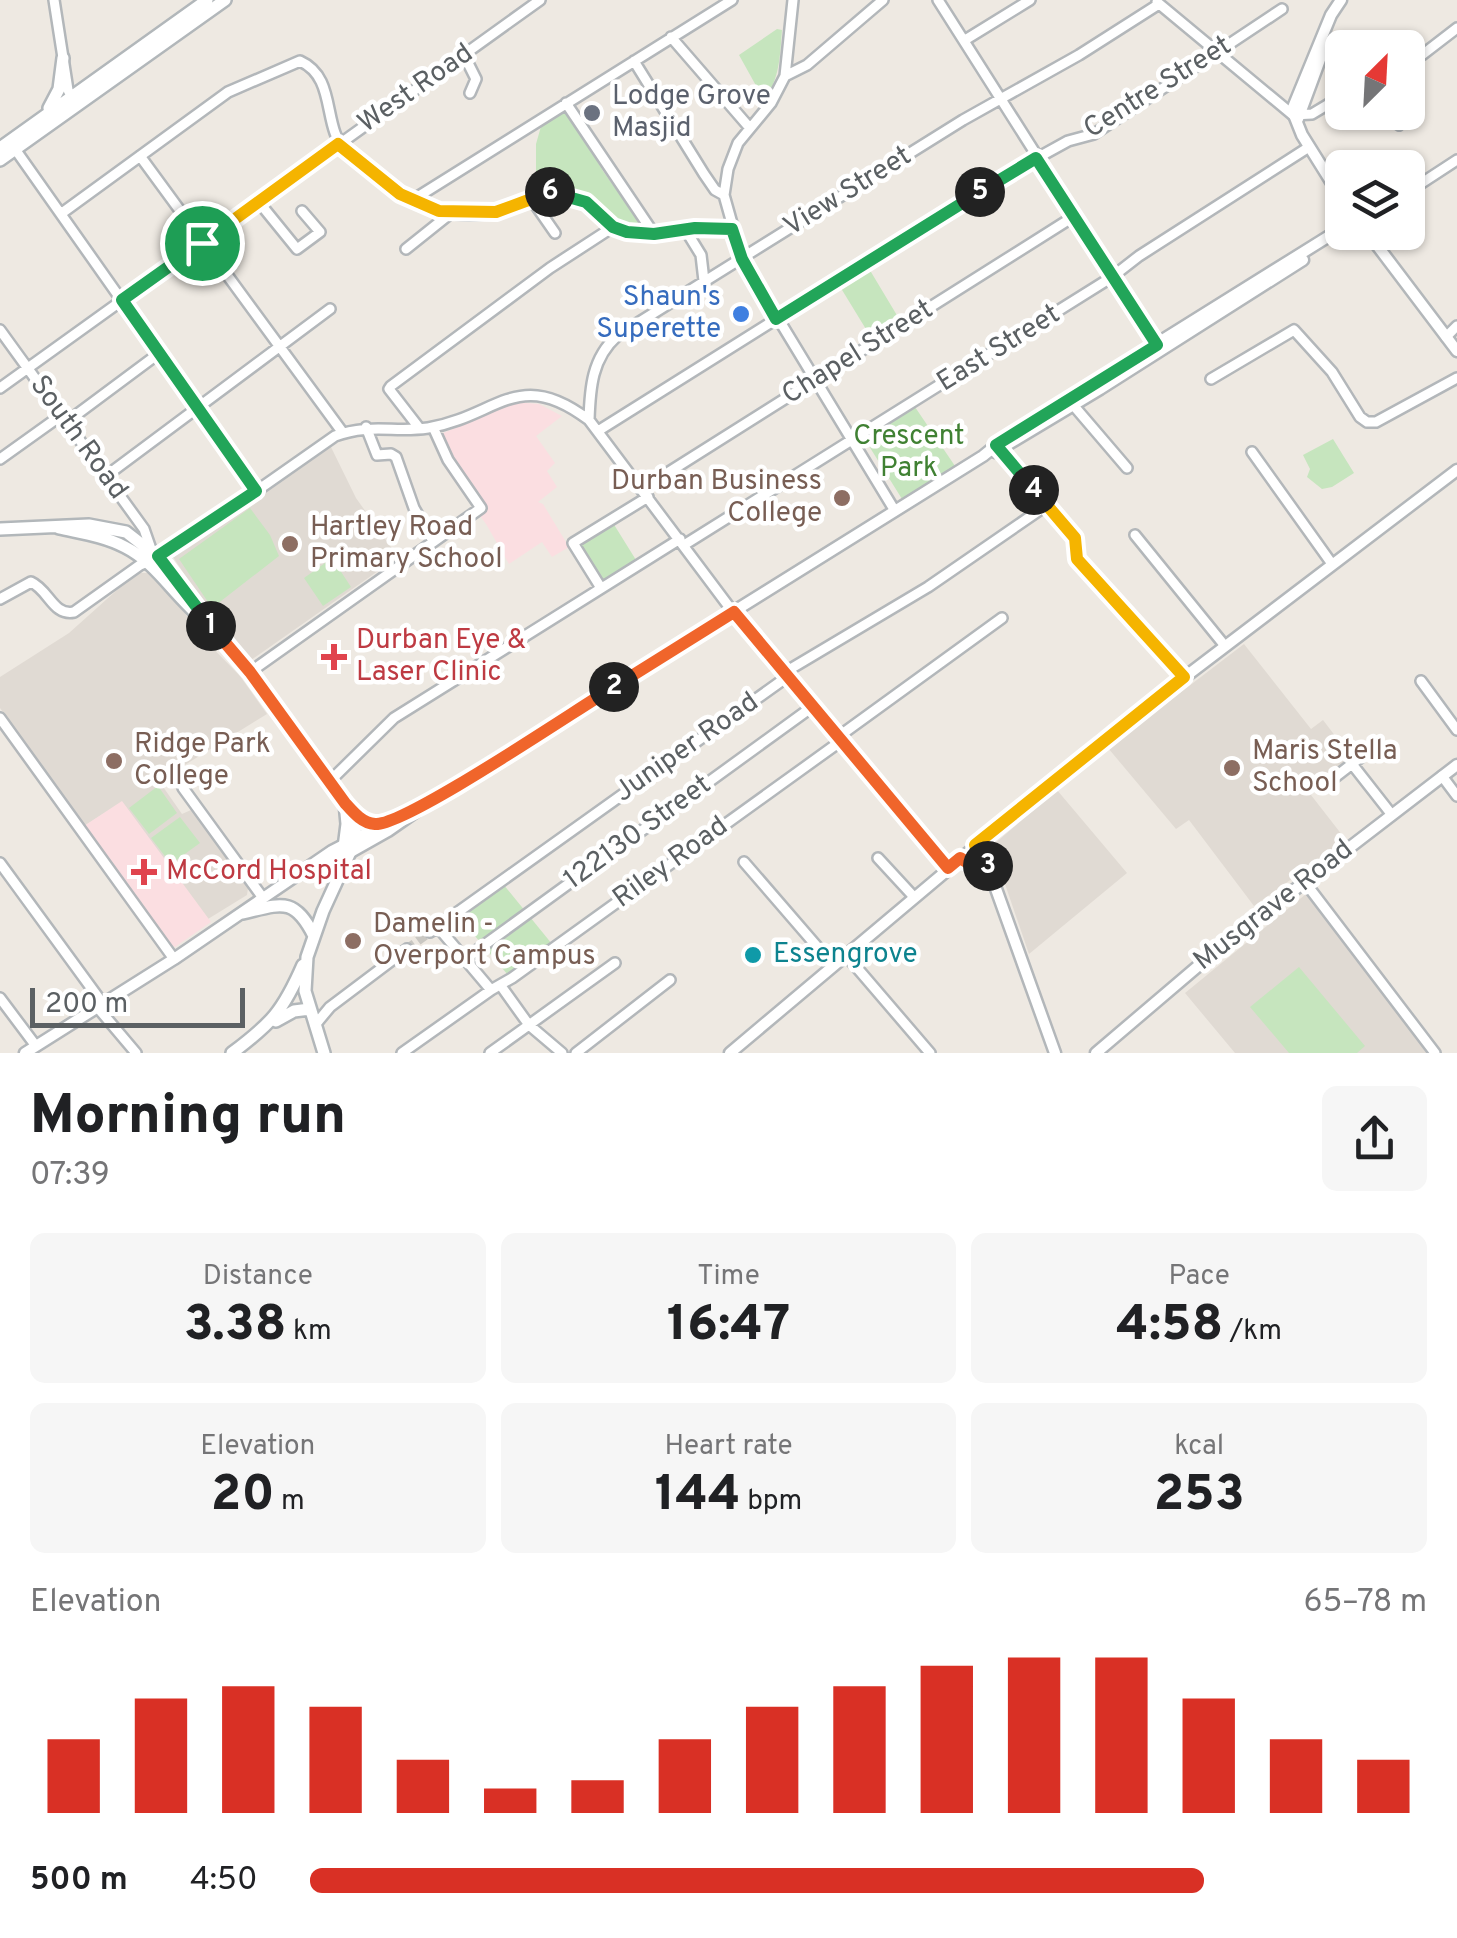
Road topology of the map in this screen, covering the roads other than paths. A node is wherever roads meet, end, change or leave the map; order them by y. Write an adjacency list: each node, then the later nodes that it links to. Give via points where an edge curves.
1 (54, 0): 20 (street)
2 (207, 0): 22 (main road)
3 (225, 0): 25 (main road)
4 (540, 0): 17 (street, West Road)
5 (732, 0): 14 (street)
6 (793, 0): 21 (street)
7 (883, 0): 21 (street)
8 (938, 0): 15 (street)
9 (1030, 0): 15 (street)
10 (1341, 0): 29 (street, via 1296,95)
11 (1157, 2): 18 (street); 24 (street, View Street)
12 (1282, 9): 18 (street, Centre Street)
13 (1457, 28): 16 (street)
14 (672, 37): 19 (street); 30 (street)
15 (965, 40): 24 (street)
16 (1425, 53)
17 (464, 54): 23 (street, via 476,79); 31 (street, West Road)
18 (1218, 54): 29 (street); 36 (street, Centre Street, via 1094,134)
19 (634, 60): 26 (street); 41 (street)
20 (64, 62): 22 (main road, via 76,80); 25 (street); 28 (main road)
21 (785, 76): 30 (street)
22 (88, 84): 25 (main road)
23 (470, 93)
24 (1001, 99): 36 (street); 59 (street, View Street)
25 (74, 102): 28 (main road); 34 (main road)
26 (566, 103): 43 (street); 53 (street)
27 (1325, 106): 29 (street)
28 (44, 116): 32 (main road)
29 (1296, 118): 33 (street)
30 (749, 127): 41 (street, via 732,156)
31 (338, 144): 35 (street, via 326,92 300,61 228,92); 43 (street); 44 (street, West Road)
32 (0, 148)
33 (1309, 148): 39 (street); 60 (street, East Street)
34 (15, 149): 37 (main road); 46 (street)
35 (140, 156): 46 (street); 56 (street)
36 (1036, 158): 48 (street); 64 (street, Centre Street)
37 (0, 160)
38 (1457, 160): 40 (street)
39 (1325, 173)
40 (1425, 181)
41 (724, 195): 50 (street)
42 (530, 198): 47 (street, via 496,212); 49 (street, via 552,192 576,198); 52 (street)
43 (411, 201): 47 (street)
44 (258, 202): 45 (street, via 297,249 320,232); 56 (street, West Road)
45 (302, 211)
46 (62, 213): 62 (street)
47 (450, 213): 57 (street)
48 (1073, 216): 60 (street); 76 (street, Chapel Street)
49 (613, 227): 53 (street); 84 (street, via 390,388)
50 (732, 229): 51 (street); 59 (street)
51 (685, 230): 53 (street); 61 (street, via 701,256)
52 (556, 234)
53 (654, 234)
54 (1325, 240): 68 (street)
55 (1325, 241): 73 (street)
56 (202, 243): 62 (street, West Road); 69 (street)
57 (406, 249)
58 (1381, 250): 67 (street)
59 (742, 259): 61 (street, View Street); 64 (street)
60 (1112, 277): 68 (street); 87 (street, East Street)
61 (704, 281): 81 (street, View Street, via 610,342 593,373)
62 (122, 300): 71 (street); 72 (street, West Road)
63 (330, 309): 69 (street)
64 (776, 319): 76 (street); 85 (street, Centre Street)
65 (1457, 326): 67 (street)
66 (0, 330): 72 (street, South Road)
67 (1446, 336): 70 (street)
68 (1157, 345): 73 (street)
69 (279, 348): 79 (street); 86 (street)
70 (1457, 351)
71 (158, 354): 79 (street); 80 (street)
72 (28, 368): 77 (street, West Road); 80 (street, South Road)
73 (1114, 376): 78 (street); 88 (street)
74 (1457, 378): 75 (street, via 1367,422 1294,330)
75 (1210, 379)
76 (814, 382): 87 (street); 95 (street, Chapel Street)
77 (0, 388)
78 (1074, 406): 88 (street); 91 (street)
79 (196, 409): 93 (street); 94 (street)
80 (65, 418): 90 (street); 93 (street, South Road)
81 (589, 420): 83 (street, via 534,394); 85 (street)
82 (366, 427): 84 (street); 86 (street); 100 (street, via 378,455 396,457)
83 (432, 427): 84 (street); 100 (street, via 481,508)
84 (420, 428)
85 (598, 431): 95 (street)
86 (343, 433): 94 (street)
87 (851, 441): 97 (street); 101 (street, East Street)
88 (999, 448): 96 (street); 97 (street)
89 (1252, 452): 103 (street)
90 (0, 459)
91 (1126, 468)
92 (1457, 470): 103 (street)
93 (106, 476): 102 (street, South Road, via 144,530)
94 (256, 491): 102 (street)
95 (645, 493): 101 (street); 104 (street, Chapel Street, via 572,543)
96 (1048, 505): 110 (street, Juniper Road); 111 (street, via 1075,538 1077,559)
97 (894, 511): 106 (street)
98 (0, 529): 102 (main road, via 58,528)
99 (1135, 535): 108 (street)
100 (432, 541): 109 (street)
101 (682, 542): 104 (street, East Street); 106 (street)
102 (152, 556): 105 (street, via 69,614 32,582); 109 (main road, South Road)
103 (1332, 564): 108 (street)
104 (601, 588): 122 (street, East Street, via 394,718)
105 (0, 599)
106 (734, 612): 110 (street); 126 (street)
107 (1002, 618): 116 (street, Riley Road)
108 (1225, 646): 111 (street)
109 (250, 672): 122 (main road, South Road)
110 (787, 677): 113 (street); 147 (street, Juniper Road, via 433,929)
111 (1184, 677): 130 (street)
112 (1421, 681): 115 (street)
113 (812, 707): 116 (street); 147 (street, 122130 Street)
114 (0, 718): 146 (street)
115 (1457, 730)
116 (839, 739): 136 (street); 151 (street, Riley Road)
117 (1370, 750): 118 (street)
118 (1352, 764): 121 (street); 128 (street)
119 (1457, 764): 120 (street, Musgrave Road)
120 (1442, 776): 124 (street); 128 (street, Musgrave Road)
121 (1334, 778)
122 (330, 781): 125 (main road, South Road)
123 (183, 788): 140 (street)
124 (1457, 796)
125 (345, 803): 127 (main road, South Road); 131 (main road)
126 (428, 803): 129 (street); 131 (street)
127 (354, 814): 129 (main road); 131 (main road)
128 (1392, 815): 138 (street, Musgrave Road)
129 (382, 824): 131 (street)
130 (975, 845): 133 (street); 137 (street)
131 (347, 852): 140 (street); 142 (main road)
132 (878, 858): 139 (street)
133 (960, 858): 136 (street); 137 (street)
134 (744, 862): 149 (street)
135 (0, 863): 153 (street)
136 (948, 868): 139 (street)
137 (990, 876): 170 (street)
138 (1304, 881): 171 (street, Musgrave Road); 172 (street)
139 (914, 897): 144 (street)
140 (263, 898): 141 (street)
141 (243, 913): 142 (main road, via 290,906); 146 (street)
142 (314, 936): 145 (main road)
143 (407, 949): 154 (street)
144 (846, 955): 149 (street); 169 (street)
145 (308, 957): 155 (main road); 158 (main road)
146 (174, 959): 153 (street)
147 (465, 959): 151 (street)
148 (615, 963): 157 (street)
149 (833, 966): 168 (street)
150 (670, 980): 167 (street)
151 (496, 988): 157 (street); 164 (street, Riley Road)
152 (0, 998): 159 (street)
153 (100, 1006): 159 (street); 161 (street)
154 (330, 1007): 155 (street); 156 (street)
155 (310, 1009): 156 (main road); 158 (main road)
156 (315, 1025): 163 (main road)
157 (529, 1025): 165 (street); 166 (street)
158 (268, 1026): 162 (main road)
159 (36, 1046): 160 (street)
160 (25, 1053)
161 (136, 1053)
162 (232, 1053)
163 (324, 1053)
164 (402, 1053)
165 (490, 1053)
166 (562, 1053)
167 (576, 1053)
168 (730, 1053)
169 (930, 1053)
170 (1056, 1053)
171 (1096, 1053)
172 (1435, 1053)

